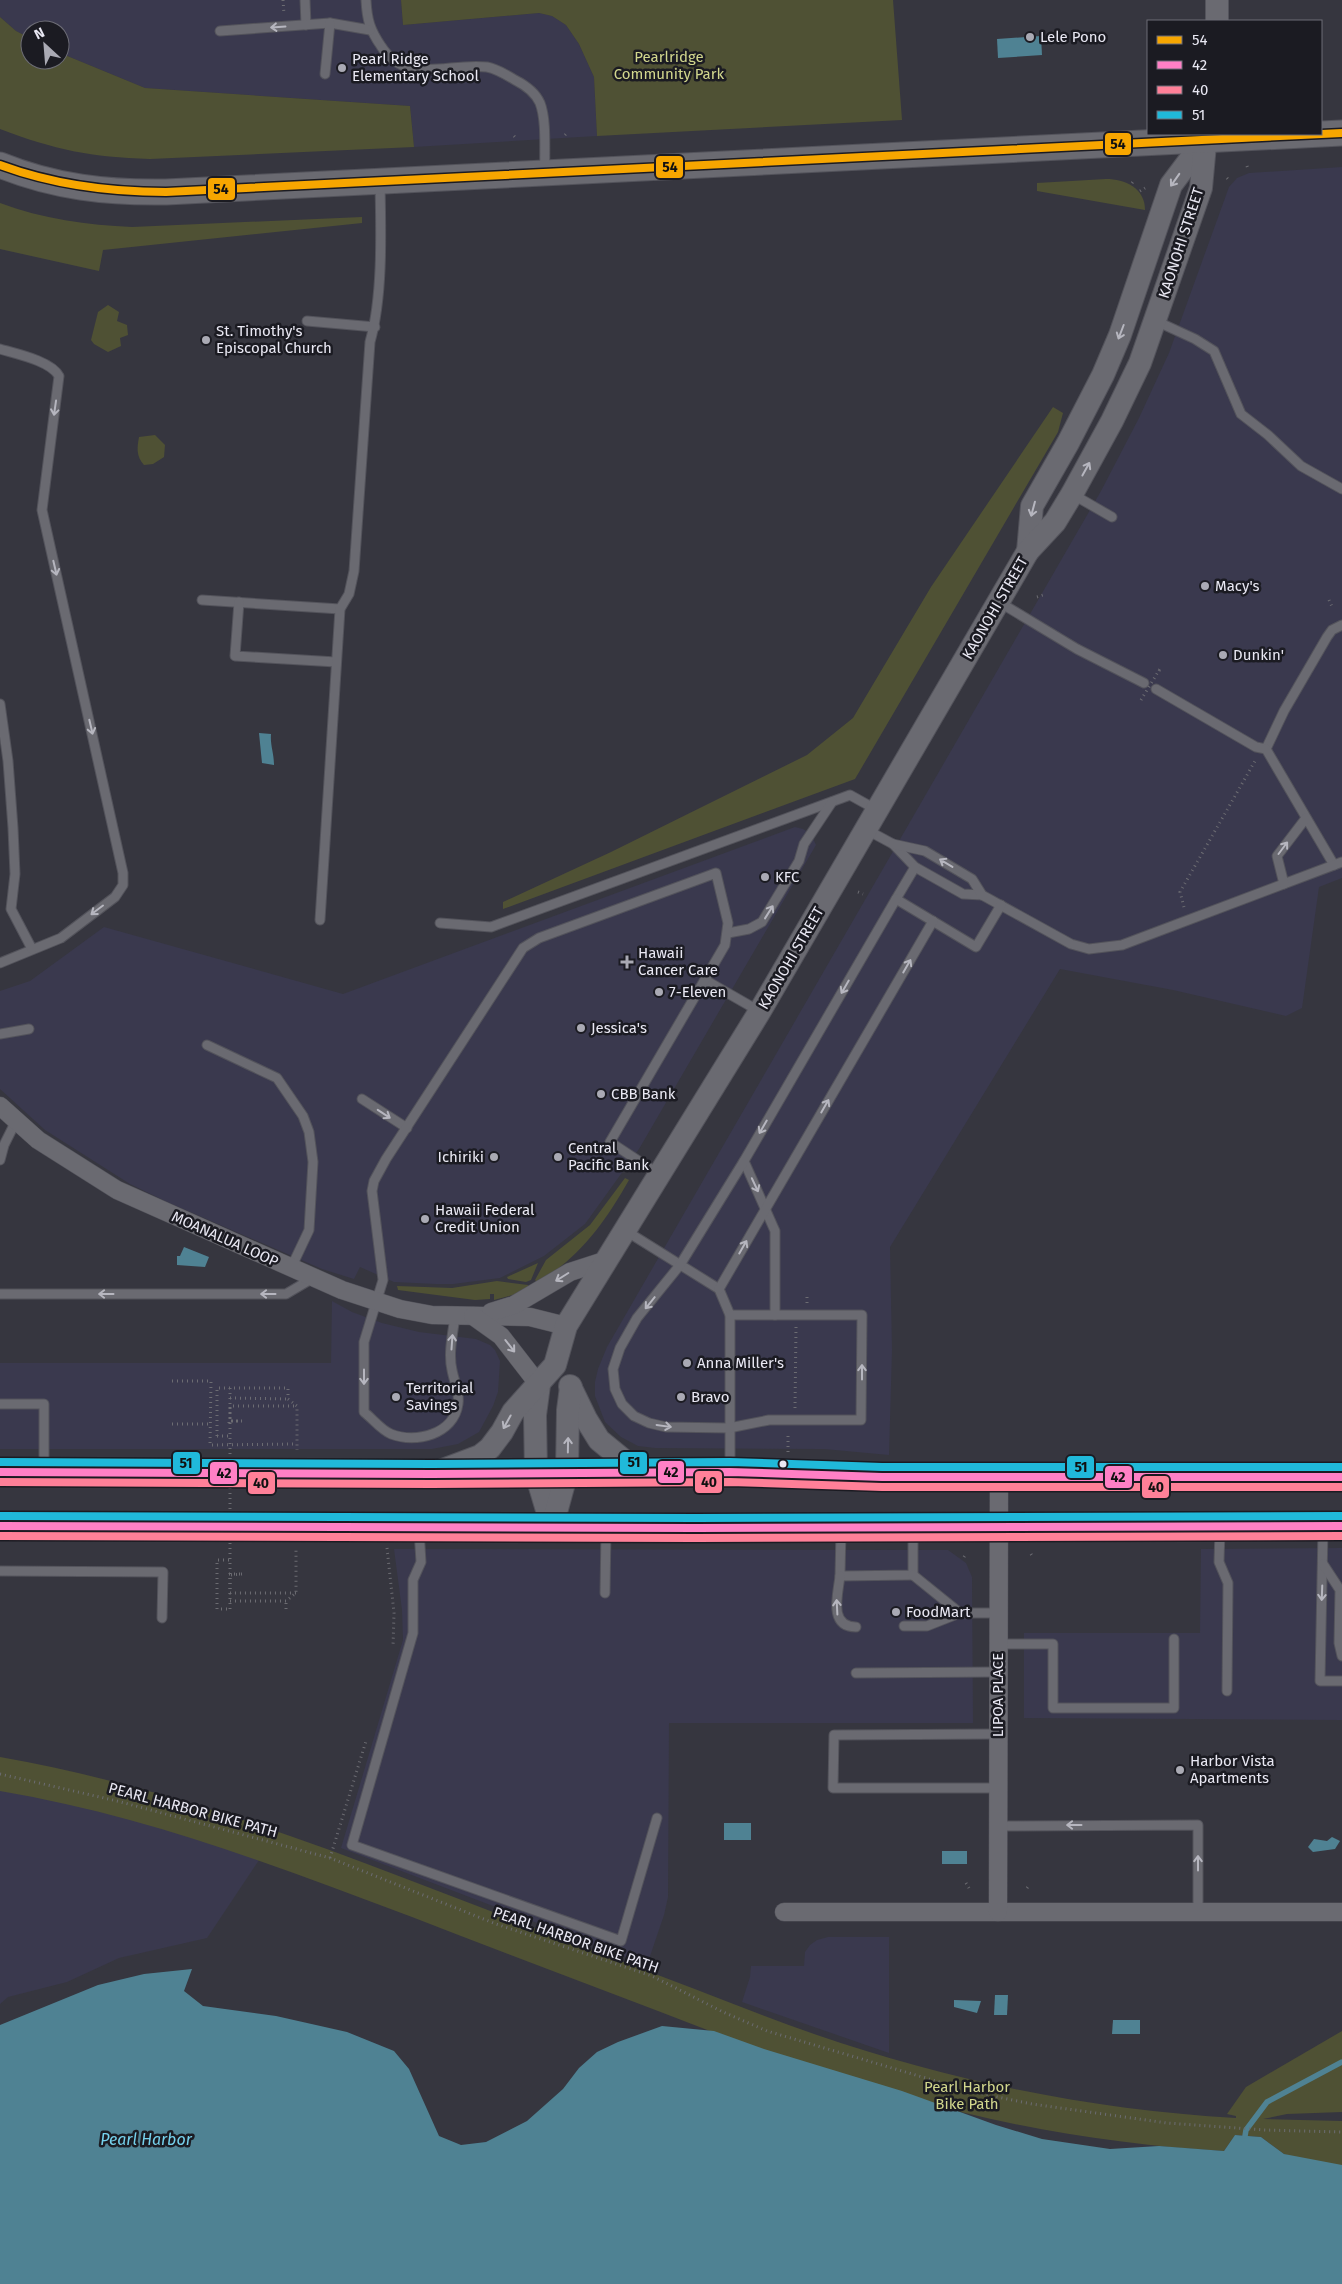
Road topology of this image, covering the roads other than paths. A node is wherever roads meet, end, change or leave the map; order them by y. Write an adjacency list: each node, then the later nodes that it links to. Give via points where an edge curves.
1 (305, 0): 6 (lane)
2 (366, 0): 7 (lane)
3 (1216, 0): 4 (street)
4 (1217, 20)
5 (330, 23): 6 (lane); 7 (lane); 9 (lane)
6 (306, 24): 8 (lane, one-way to 8)
7 (370, 30): 15 (lane, via 385,53 409,69 489,68 529,89 541,107)
8 (220, 31)
9 (325, 74)
10 (1342, 133): 11 (main road)
11 (1322, 134)
12 (1274, 135): 13 (main road)
13 (1205, 137): 15 (main road); 18 (street, KAONOHI STREET, via 1201,188); 24 (street, KAONOHI STREET, one-way to 24, via 1170,185 1134,296 1106,367 1032,506)
14 (0, 165): 16 (main road, via 51,182 83,189 123,192)
15 (546, 174): 16 (main road)
16 (380, 181): 19 (lane, via 381,239)
17 (307, 321): 19 (lane)
18 (1156, 321): 21 (lane, via 1195,339 1214,352 1241,414 1301,466); 22 (street, KAONOHI STREET, one-way to 18, via 1112,421)
19 (374, 327): 28 (lane, via 370,342 354,571 349,594)
20 (0, 349): 49 (lane, one-way to 49, via 48,365 59,376 42,510 123,879 115,897 62,938)
21 (1342, 489)
22 (1072, 494): 23 (lane); 24 (street, KAONOHI STREET, via 1055,522)
23 (1112, 517)
24 (1028, 551): 27 (street, KAONOHI STREET)
25 (202, 600): 26 (lane)
26 (238, 602): 28 (lane); 30 (lane, via 235,656)
27 (999, 602): 31 (lane, via 1077,649); 37 (street, KAONOHI STREET)
28 (340, 609): 30 (lane)
29 (1342, 625): 34 (lane, via 1326,637)
30 (336, 662): 45 (lane)
31 (1144, 683)
32 (1156, 689): 34 (lane)
33 (0, 704): 49 (lane, via 13,828 15,874 10,909)
34 (1266, 750): 36 (lane)
35 (832, 801): 37 (lane, via 850,795); 47 (lane, via 491,927); 48 (lane, one-way to 35, via 749,929 762,922 798,861 804,844)
36 (1306, 818): 39 (lane); 41 (lane, one-way to 36, via 1277,856)
37 (873, 820): 38 (lane); 52 (street, KAONOHI STREET)
38 (893, 844): 40 (lane); 42 (lane, one-way to 38, via 972,879 925,850)
39 (1338, 863): 41 (lane)
40 (915, 867): 42 (lane, via 963,894); 43 (lane)
41 (1284, 884): 44 (lane, via 1148,936 1103,948 1089,949 1071,944)
42 (982, 895): 44 (lane)
43 (896, 899): 46 (lane); 61 (lane, one-way to 61)
44 (1001, 905): 46 (lane, via 976,947)
45 (320, 920)
46 (933, 921): 63 (lane, one-way to 46)
47 (440, 923)
48 (728, 933): 51 (lane, via 725,945); 59 (lane, via 716,873 529,943 518,954)
49 (32, 949): 50 (lane)
50 (0, 963)
51 (705, 980): 52 (lane); 62 (lane, via 610,1142)
52 (760, 1011): 62 (street, KAONOHI STREET)
53 (29, 1028): 54 (lane)
54 (0, 1034)
55 (207, 1045): 67 (lane, via 277,1078 303,1116 309,1132 312,1162 310,1230)
56 (362, 1099): 59 (lane, one-way to 59)
57 (0, 1106): 58 (street, MOANALUA LOOP)
58 (16, 1122): 60 (lane); 67 (street, MOANALUA LOOP, via 62,1156 117,1190)
59 (407, 1128): 71 (lane, via 378,1172 372,1191 383,1280)
60 (0, 1160)
61 (744, 1162): 63 (lane, one-way to 63); 66 (lane)
62 (660, 1175): 64 (street, KAONOHI STREET)
63 (766, 1208): 69 (lane, one-way to 63); 73 (lane, via 775,1231)
64 (626, 1231): 65 (street, KAONOHI STREET); 66 (lane)
65 (607, 1260): 75 (street, MOANALUA LOOP, one-way to 75, via 570,1272 514,1305); 76 (street, KAONOHI STREET)
66 (680, 1265): 69 (lane); 81 (lane, one-way to 81, via 638,1318 620,1348 613,1368 615,1389 622,1404 634,1416 649,1423 666,1427)
67 (292, 1268): 68 (street, MOANALUA LOOP)
68 (313, 1278): 70 (lane, one-way to 70, via 286,1294); 71 (street, MOANALUA LOOP)
69 (719, 1289): 72 (lane)
70 (0, 1294)
71 (376, 1303): 74 (street, MOANALUA LOOP, via 400,1310); 74 (lane, one-way to 74, via 364,1342 364,1412 389,1433 403,1438 426,1437 439,1432 455,1416 459,1394 451,1369)
72 (730, 1315): 73 (lane); 81 (lane)
73 (775, 1315): 81 (lane, one-way to 73, via 768,1420 861,1420 862,1315)
74 (455, 1316): 75 (street, MOANALUA LOOP)
75 (473, 1316): 76 (street, MOANALUA LOOP, via 530,1317); 78 (street, one-way to 78, via 501,1336)
76 (566, 1326): 77 (street, KAONOHI STREET)
77 (555, 1364): 78 (street, KAONOHI STREET); 79 (street)
78 (539, 1385): 87 (street, KAONOHI STREET, via 535,1415); 88 (street, one-way to 88, via 513,1412 485,1452)
79 (571, 1387): 84 (street, one-way to 79); 85 (street, via 599,1440)
80 (0, 1404): 83 (lane, via 44,1404)
81 (730, 1428): 86 (lane)
82 (0, 1472): 83 (main road)
83 (44, 1472): 88 (main road)
84 (567, 1472): 85 (main road); 87 (main road); 93 (street)
85 (638, 1472): 86 (main road)
86 (730, 1472): 89 (main road)
87 (536, 1473): 88 (main road); 93 (street, KAONOHI STREET)
88 (431, 1474)
89 (999, 1477): 90 (main road); 97 (street, LIPOA PLACE)
90 (1342, 1477)
91 (0, 1526): 92 (main road)
92 (419, 1527): 93 (main road); 119 (lane, via 421,1562 413,1580 413,1633 352,1845 620,1941)
93 (552, 1527): 94 (main road)
94 (606, 1527): 95 (main road); 104 (lane)
95 (841, 1527): 96 (main road); 103 (lane)
96 (913, 1527): 97 (main road); 102 (lane)
97 (998, 1527): 98 (main road); 106 (street, LIPOA PLACE)
98 (1220, 1527): 99 (main road); 116 (lane, via 1219,1562 1228,1583)
99 (1333, 1527): 100 (lane)
100 (1323, 1564): 112 (lane, via 1340,1590 1339,1643); 115 (lane, one-way to 115, via 1320,1680)
101 (0, 1571): 107 (lane, via 162,1572)
102 (913, 1575): 103 (lane); 105 (lane)
103 (840, 1576): 109 (lane, one-way to 103, via 846,1625 837,1615)
104 (605, 1594)
105 (960, 1613): 106 (lane); 108 (lane, via 927,1626)
106 (998, 1613): 111 (street, LIPOA PLACE)
107 (162, 1618)
108 (904, 1626)
109 (856, 1627)
110 (1174, 1639): 111 (lane, via 1174,1708 1053,1708 1053,1644)
111 (998, 1644): 113 (street, LIPOA PLACE)
112 (1342, 1656)
113 (998, 1672): 114 (lane); 117 (street, LIPOA PLACE)
114 (856, 1673)
115 (1342, 1681)
116 (1227, 1691)
117 (998, 1734): 118 (street, LIPOA PLACE); 118 (lane, via 834,1735 833,1788)
118 (998, 1788): 120 (street, LIPOA PLACE)
119 (657, 1818)
120 (998, 1826): 122 (street, LIPOA PLACE); 123 (lane, one-way to 120, via 1198,1825)
121 (784, 1912): 122 (street)
122 (998, 1912): 123 (street)
123 (1198, 1912): 124 (street)
124 (1342, 1912)

